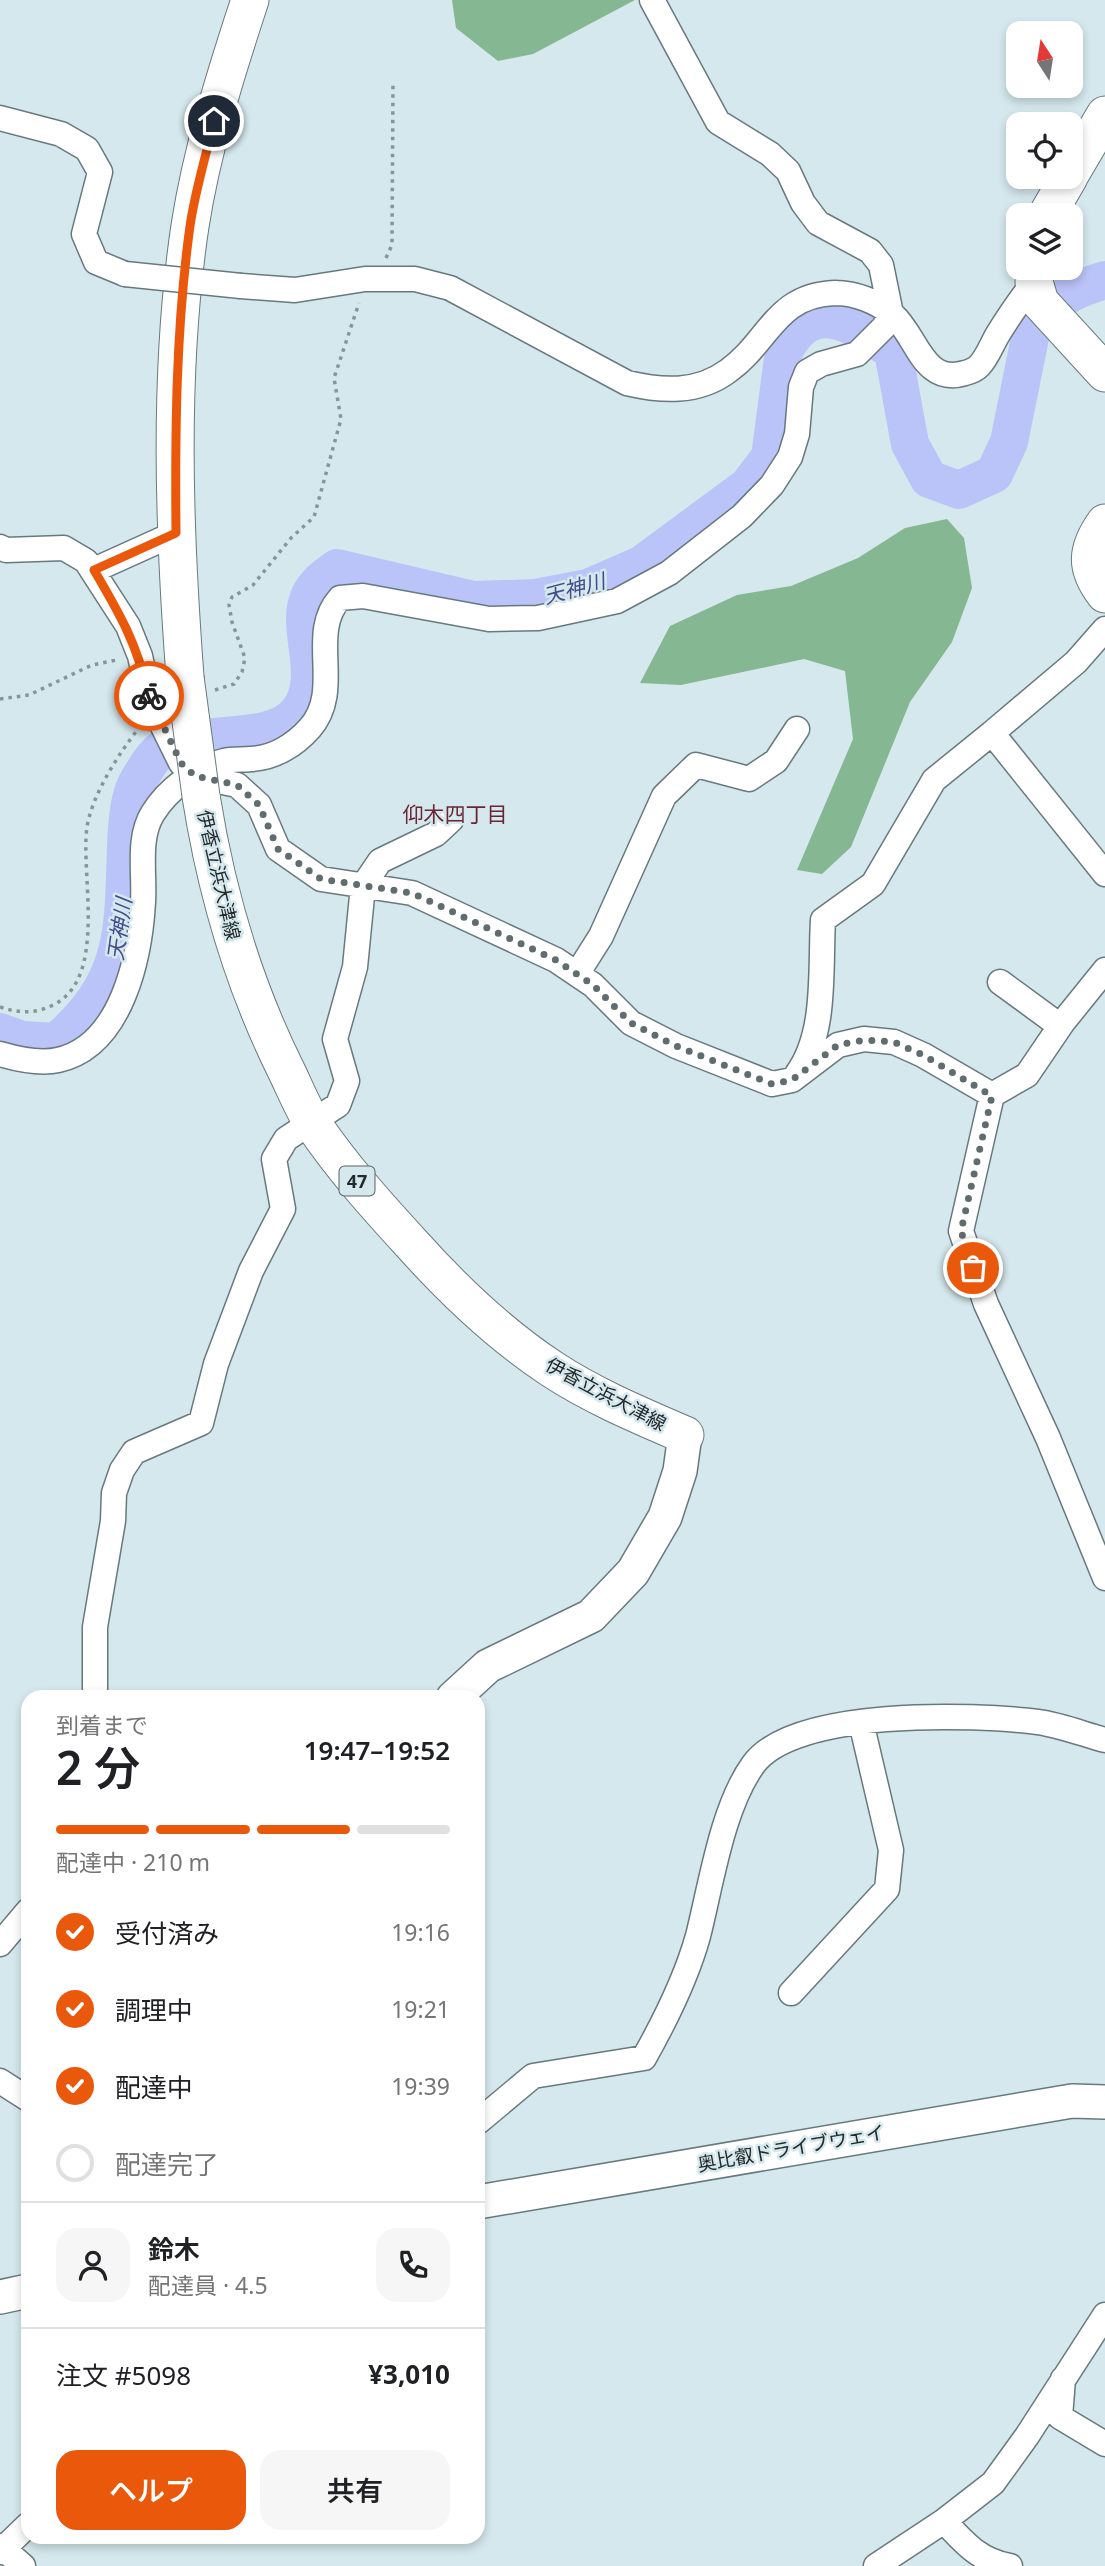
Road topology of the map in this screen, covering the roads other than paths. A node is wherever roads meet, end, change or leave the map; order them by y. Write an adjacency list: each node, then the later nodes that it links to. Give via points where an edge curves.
1 (250, 0): 10 (main road, 伊香立浜大津線 / 47, via 219,96 190,226 181,334)
2 (652, 0): 7 (street, via 718,122 770,154 788,171 818,223 870,251 881,265)
3 (1105, 116): 5 (main road)
4 (0, 118): 7 (street, bridge, via 41,126 88,149 100,172 84,234 96,262 125,274 295,290 371,279 415,279 450,288 626,383 658,391 682,390 728,371 785,309 809,296 838,293 865,298)
5 (1083, 153)
6 (1037, 284): 7 (street, via 1014,309 978,367 965,373 949,376 936,372); 8 (main road)
7 (888, 320): 17 (street, via 857,354 807,372 801,387 797,434 778,475 742,516 669,573 617,601 538,618 464,617 363,596 340,598 327,615 327,693 312,726 288,748 271,755 222,761)
8 (1105, 373)
9 (1105, 523): 13 (main road, via 1092,541 1089,555 1095,581)
10 (176, 533): 12 (street); 17 (main road, 伊香立浜大津線 / 47, bridge, via 198,684)
11 (0, 547): 12 (street, via 6,551 64,548)
12 (94, 570): 17 (street, via 128,626 154,710)
13 (1105, 594)
14 (1105, 629): 16 (street, via 1076,662)
15 (797, 729): 22 (street, via 776,761 749,779 696,765 664,796 601,936)
16 (992, 733): 19 (street); 26 (street, via 934,780 873,884 823,920 816,1032 807,1060)
17 (192, 778): 20 (street, via 237,785 259,805 278,849 321,879); 25 (street, via 169,789 151,816 143,847 144,901 137,963 121,1003 103,1029 81,1050 57,1060); 28 (main road, 伊香立浜大津線 / 47, via 229,928 261,1020)
18 (452, 820): 20 (street, via 436,834 380,861)
19 (1105, 874)
20 (363, 886): 22 (street, via 412,893); 28 (street, via 355,967 335,1039 347,1081 338,1105)
21 (1105, 970): 24 (street)
22 (577, 974): 26 (street, via 631,1023 676,1046 772,1084)
23 (1000, 982): 24 (street)
24 (1060, 1026): 27 (street, via 1027,1075)
25 (0, 1054)
26 (792, 1080): 27 (street, via 838,1045 864,1040 894,1042)
27 (992, 1096): 30 (street, via 961,1231 986,1304)
28 (312, 1123): 29 (main road, 伊香立浜大津線 / 47, via 375,1204 487,1320 553,1370); 31 (street, via 286,1139 274,1159 283,1209 251,1271 220,1352 201,1423 134,1452 122,1470 114,1493 95,1627)
29 (685, 1434): 32 (street, via 680,1471 665,1517 633,1572 591,1616 488,1666)
30 (1105, 1578)
31 (95, 1690)
32 (462, 1690)
33 (861, 1721): 34 (street, via 978,1717 1041,1722); 37 (street, via 891,1850 887,1889); 41 (street, via 809,1730 775,1744 753,1765 719,1844 697,1939 668,2015 644,2058 533,2076)
34 (1105, 1740)
35 (21, 1919): 36 (street)
36 (0, 1944)
37 (791, 1993)
38 (0, 2081): 39 (street)
39 (21, 2094)
40 (1105, 2102): 42 (street, 奥比叡ドライブウェイ, via 1072,2101)
41 (485, 2116)
42 (485, 2201)
43 (21, 2292): 44 (street)
44 (0, 2297)
45 (1105, 2315): 46 (street)
46 (1064, 2376): 47 (street, via 1060,2417); 48 (street, via 993,2483)
47 (1105, 2444)
48 (944, 2521): 52 (street); 53 (street, via 969,2548 990,2562)
49 (21, 2531): 50 (street)
50 (1, 2549): 51 (street)
51 (23, 2566)
52 (876, 2566)
53 (1010, 2566)

